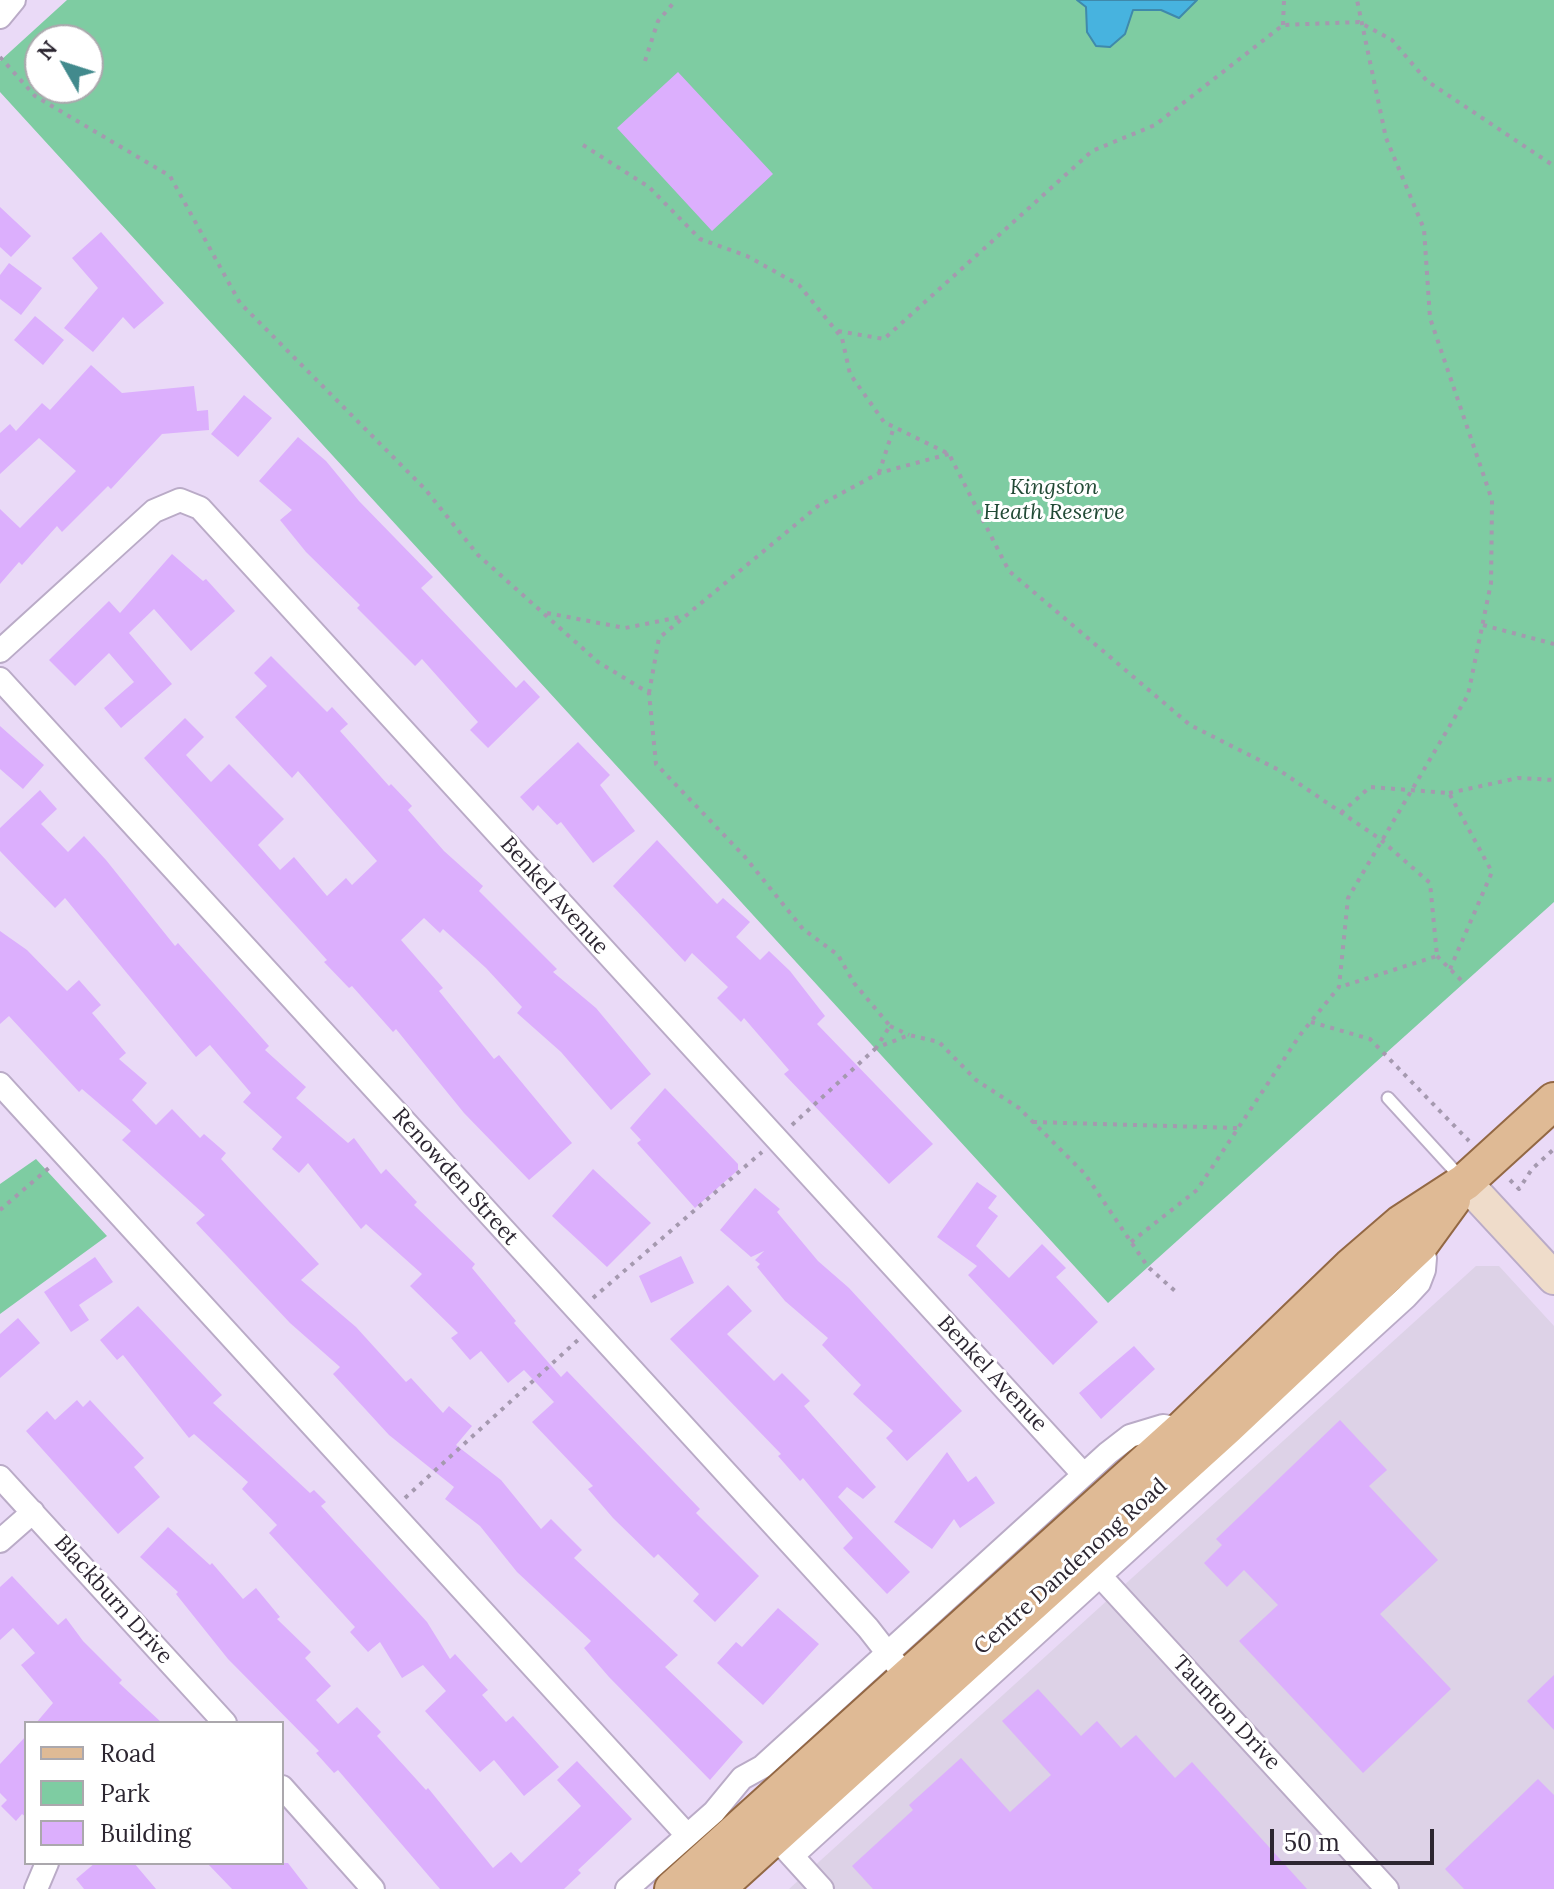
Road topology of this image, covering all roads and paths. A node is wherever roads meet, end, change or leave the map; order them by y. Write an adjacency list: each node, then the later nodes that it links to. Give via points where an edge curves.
1 (14, 0): 5 (street)
2 (676, 0): 9 (path, via 658,21)
3 (1284, 0): 7 (path)
4 (1357, 0): 6 (path)
5 (0, 17)
6 (1359, 22): 7 (path); 11 (path, via 1392,40 1427,81); 18 (path, via 1386,138 1424,229 1430,318 1492,500 1491,583)
7 (1283, 25): 12 (path, via 1155,125 1092,151 884,339)
8 (0, 57): 16 (path, via 35,96 170,176 240,303 425,489 478,555)
9 (645, 61)
10 (583, 145): 12 (path, via 649,187 700,239 747,256 799,285)
11 (1554, 166)
12 (836, 331): 13 (path, via 850,374 884,422)
13 (894, 427): 14 (path); 15 (path)
14 (949, 454): 15 (path); 26 (path, via 1009,571 1190,725 1279,770)
15 (879, 473): 17 (path, via 818,506)
16 (547, 613): 17 (path, via 625,628); 22 (path, via 598,662)
17 (682, 617): 22 (path, via 659,638)
18 (1482, 625): 19 (path); 24 (path, via 1468,695)
19 (1554, 644)
20 (0, 651): 41 (street, Benkel Avenue, via 154,511 180,500 200,508)
21 (0, 679): 49 (street, Renowden Street)
22 (649, 693): 33 (path, via 656,764 745,857 803,929 838,955)
23 (1554, 780): 25 (path, via 1518,778)
24 (1412, 792): 25 (path); 26 (path, via 1370,787); 27 (path)
25 (1449, 793): 29 (path, via 1492,872)
26 (1341, 813): 27 (path)
27 (1380, 839): 28 (path, via 1430,883); 31 (path, via 1348,898)
28 (1437, 956): 29 (path); 31 (path)
29 (1450, 969): 30 (path)
30 (1464, 983)
31 (1339, 987): 32 (path)
32 (1310, 1022): 40 (path); 44 (path, via 1370,1039)
33 (890, 1026): 34 (path); 35 (path)
34 (909, 1035): 35 (path); 39 (path, via 939,1042 976,1080)
35 (876, 1048): 41 (path)
36 (0, 1084): 43 (street)
37 (1388, 1098): 44 (lane)
38 (1551, 1107): 44 (main road, Centre Dandenong Road)
39 (1033, 1122): 40 (path); 46 (path, via 1085,1174)
40 (1237, 1128): 46 (path, via 1197,1190)
41 (777, 1139): 49 (path); 51 (street, Benkel Avenue)
42 (1554, 1149): 44 (path, via 1519,1189)
43 (65, 1155): 45 (path); 54 (street)
44 (1477, 1171): 47 (main road); 50 (main road, Centre Dandenong Road, via 1402,1223 1351,1267); 56 (main road, Centre Dandenong Road, via 1420,1244)
45 (0, 1210)
46 (1131, 1242): 48 (path, via 1148,1267)
47 (1554, 1278)
48 (1175, 1291)
49 (585, 1319): 54 (path); 57 (street, Renowden Street)
50 (1183, 1429): 51 (street, Centre Dandenong Road, via 1163,1426 1130,1436); 56 (main road, Centre Dandenong Road)
51 (1084, 1475): 57 (street, Centre Dandenong Road)
52 (0, 1477): 53 (street, Blackburn Drive)
53 (33, 1512): 55 (street); 58 (street, Blackburn Drive)
54 (391, 1512): 61 (street)
55 (0, 1541)
56 (1083, 1556): 57 (main road, Centre Dandenong Road); 62 (main road, Centre Dandenong Road); 70 (street, Taunton Drive)
57 (897, 1665): 59 (street, Centre Dandenong Road); 62 (main road, Centre Dandenong Road)
58 (214, 1719)
59 (762, 1767): 61 (street, Centre Dandenong Road, via 742,1778); 62 (street, via 756,1787)
60 (284, 1789): 66 (street)
61 (687, 1835): 67 (street, Centre Dandenong Road)
62 (774, 1836): 64 (main road, Centre Dandenong Road); 68 (main road, Centre Dandenong Road); 69 (street)
63 (46, 1865): 65 (street)
64 (718, 1888)
65 (36, 1889)
66 (373, 1889)
67 (627, 1889)
68 (673, 1889)
69 (822, 1889)
70 (1387, 1889)

